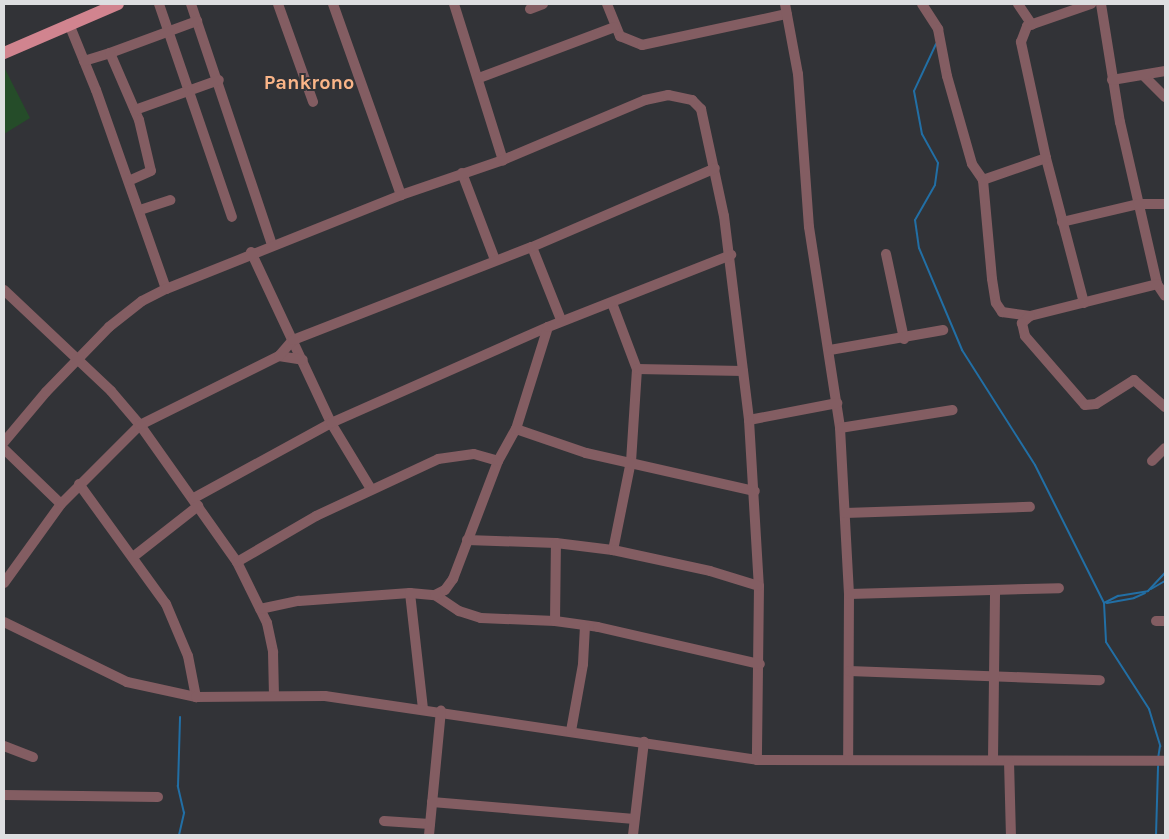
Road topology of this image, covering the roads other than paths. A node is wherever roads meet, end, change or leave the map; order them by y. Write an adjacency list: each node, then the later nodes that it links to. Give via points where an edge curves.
1 (118, 4): 16 (main road)
2 (159, 4): 19 (street)
3 (191, 4): 15 (street)
4 (278, 4): 30 (street)
5 (333, 4): 38 (street)
6 (454, 4): 25 (street)
7 (543, 4): 13 (street)
8 (607, 4): 18 (street)
9 (922, 4): 36 (street, via 938,29 947,76 972,164)
10 (1018, 4): 17 (street)
11 (1091, 4): 17 (street)
12 (1101, 4): 27 (street)
13 (530, 9)
14 (786, 9): 18 (street, via 642,46 620,36); 63 (street, via 798,74 809,227)
15 (197, 21): 19 (street); 26 (street)
16 (69, 24): 20 (main road); 22 (street)
17 (1032, 24): 32 (street, via 1027,26 1021,42)
18 (615, 27): 25 (street)
19 (167, 32): 21 (street); 28 (street)
20 (4, 53)
21 (110, 53): 22 (street); 31 (street)
22 (84, 61): 37 (street)
23 (1165, 71): 24 (street)
24 (1144, 76): 27 (street); 29 (street)
25 (479, 78): 33 (street)
26 (219, 80): 28 (street); 45 (street)
27 (1112, 80): 40 (street)
28 (188, 92): 31 (street); 43 (street)
29 (1165, 96)
30 (313, 102)
31 (135, 110): 37 (street, via 151,171)
32 (1046, 158): 36 (street); 44 (street)
33 (503, 160): 34 (street, via 645,100 668,95 692,100 701,108); 35 (street)
34 (715, 168): 46 (street); 49 (street)
35 (462, 173): 38 (street); 50 (street)
36 (983, 180): 57 (street, via 996,303 1006,315)
37 (129, 181): 42 (street)
38 (401, 194): 45 (street)
39 (170, 200): 42 (street)
40 (1138, 204): 41 (street); 44 (street); 51 (street)
41 (1165, 204)
42 (140, 210): 52 (street)
43 (232, 217)
44 (1062, 222): 56 (street)
45 (272, 244): 47 (street)
46 (532, 247): 50 (street); 58 (street)
47 (251, 252): 52 (street); 62 (street)
48 (886, 254): 61 (street)
49 (731, 255): 55 (street); 68 (street)
50 (495, 260): 62 (street)
51 (1157, 284): 54 (street); 56 (street)
52 (166, 289): 65 (street, via 128,311)
53 (4, 290): 65 (street)
54 (1165, 296)
55 (612, 303): 58 (street); 67 (street)
56 (1084, 303): 57 (street)
57 (1030, 316): 70 (street, via 1022,323 1025,336 1085,405 1096,404 1134,380)
58 (561, 320): 59 (street)
59 (548, 327): 73 (street); 76 (street)
60 (943, 330): 61 (street)
61 (904, 339): 63 (street)
62 (293, 340): 64 (street); 66 (street)
63 (830, 350): 69 (street)
64 (279, 356): 66 (street); 74 (street)
65 (76, 360): 74 (street); 77 (street)
66 (303, 360): 73 (street)
67 (637, 369): 68 (street); 81 (street)
68 (743, 371): 72 (street)
69 (837, 403): 72 (street); 75 (street)
70 (1165, 407)
71 (953, 410): 75 (street)
72 (749, 420): 85 (street)
73 (331, 423): 84 (street); 86 (street)
74 (140, 425): 83 (street); 86 (street)
75 (840, 428): 89 (street)
76 (516, 429): 80 (street); 81 (street, via 586,453)
77 (4, 442)
78 (1165, 448): 82 (street)
79 (4, 450): 87 (street)
80 (498, 461): 84 (street, via 474,454 456,454 438,458); 90 (street)
81 (631, 461): 85 (street); 92 (street)
82 (1152, 461)
83 (79, 484): 87 (street); 93 (street)
84 (372, 489): 94 (street, via 267,542)
85 (755, 491): 96 (street)
86 (196, 502): 93 (street); 94 (street)
87 (61, 504): 95 (street)
88 (1030, 507): 89 (street)
89 (845, 513): 100 (street)
90 (467, 540): 91 (street); 101 (street, via 453,579 445,590)
91 (556, 543): 92 (street); 103 (street)
92 (612, 550): 96 (street, via 710,571)
93 (133, 557): 111 (street, via 166,604 188,656)
94 (237, 562): 102 (street)
95 (4, 583)
96 (759, 586): 106 (street)
97 (1059, 588): 98 (street)
98 (995, 590): 100 (street); 108 (street)
99 (410, 593): 101 (street); 102 (street, via 307,600); 112 (street)
100 (850, 594): 107 (street)
101 (435, 595): 103 (street, via 458,611 481,618)
102 (260, 609): 110 (street, via 273,652)
103 (555, 621): 105 (street)
104 (4, 622): 111 (street, via 127,682)
105 (585, 626): 106 (street); 114 (street, via 583,664)
106 (760, 664): 118 (street)
107 (849, 671): 108 (street); 119 (street)
108 (995, 678): 109 (street); 120 (street)
109 (1100, 680)
110 (274, 694): 111 (street); 112 (street, via 325,696)
111 (196, 697)
112 (423, 709): 113 (street)
113 (441, 712): 114 (street); 125 (street)
114 (571, 730): 115 (street)
115 (644, 742): 118 (street); 126 (street)
116 (4, 746): 117 (street)
117 (32, 757)
118 (757, 760): 119 (street)
119 (848, 760): 120 (street)
120 (993, 760): 121 (street)
121 (1009, 760): 122 (street); 131 (street)
122 (1164, 761)
123 (4, 795): 124 (street)
124 (158, 797)
125 (432, 802): 126 (street); 128 (street)
126 (634, 820): 130 (street)
127 (384, 821): 128 (street)
128 (430, 824): 129 (street)
129 (429, 835)
130 (633, 835)
131 (1011, 835)

